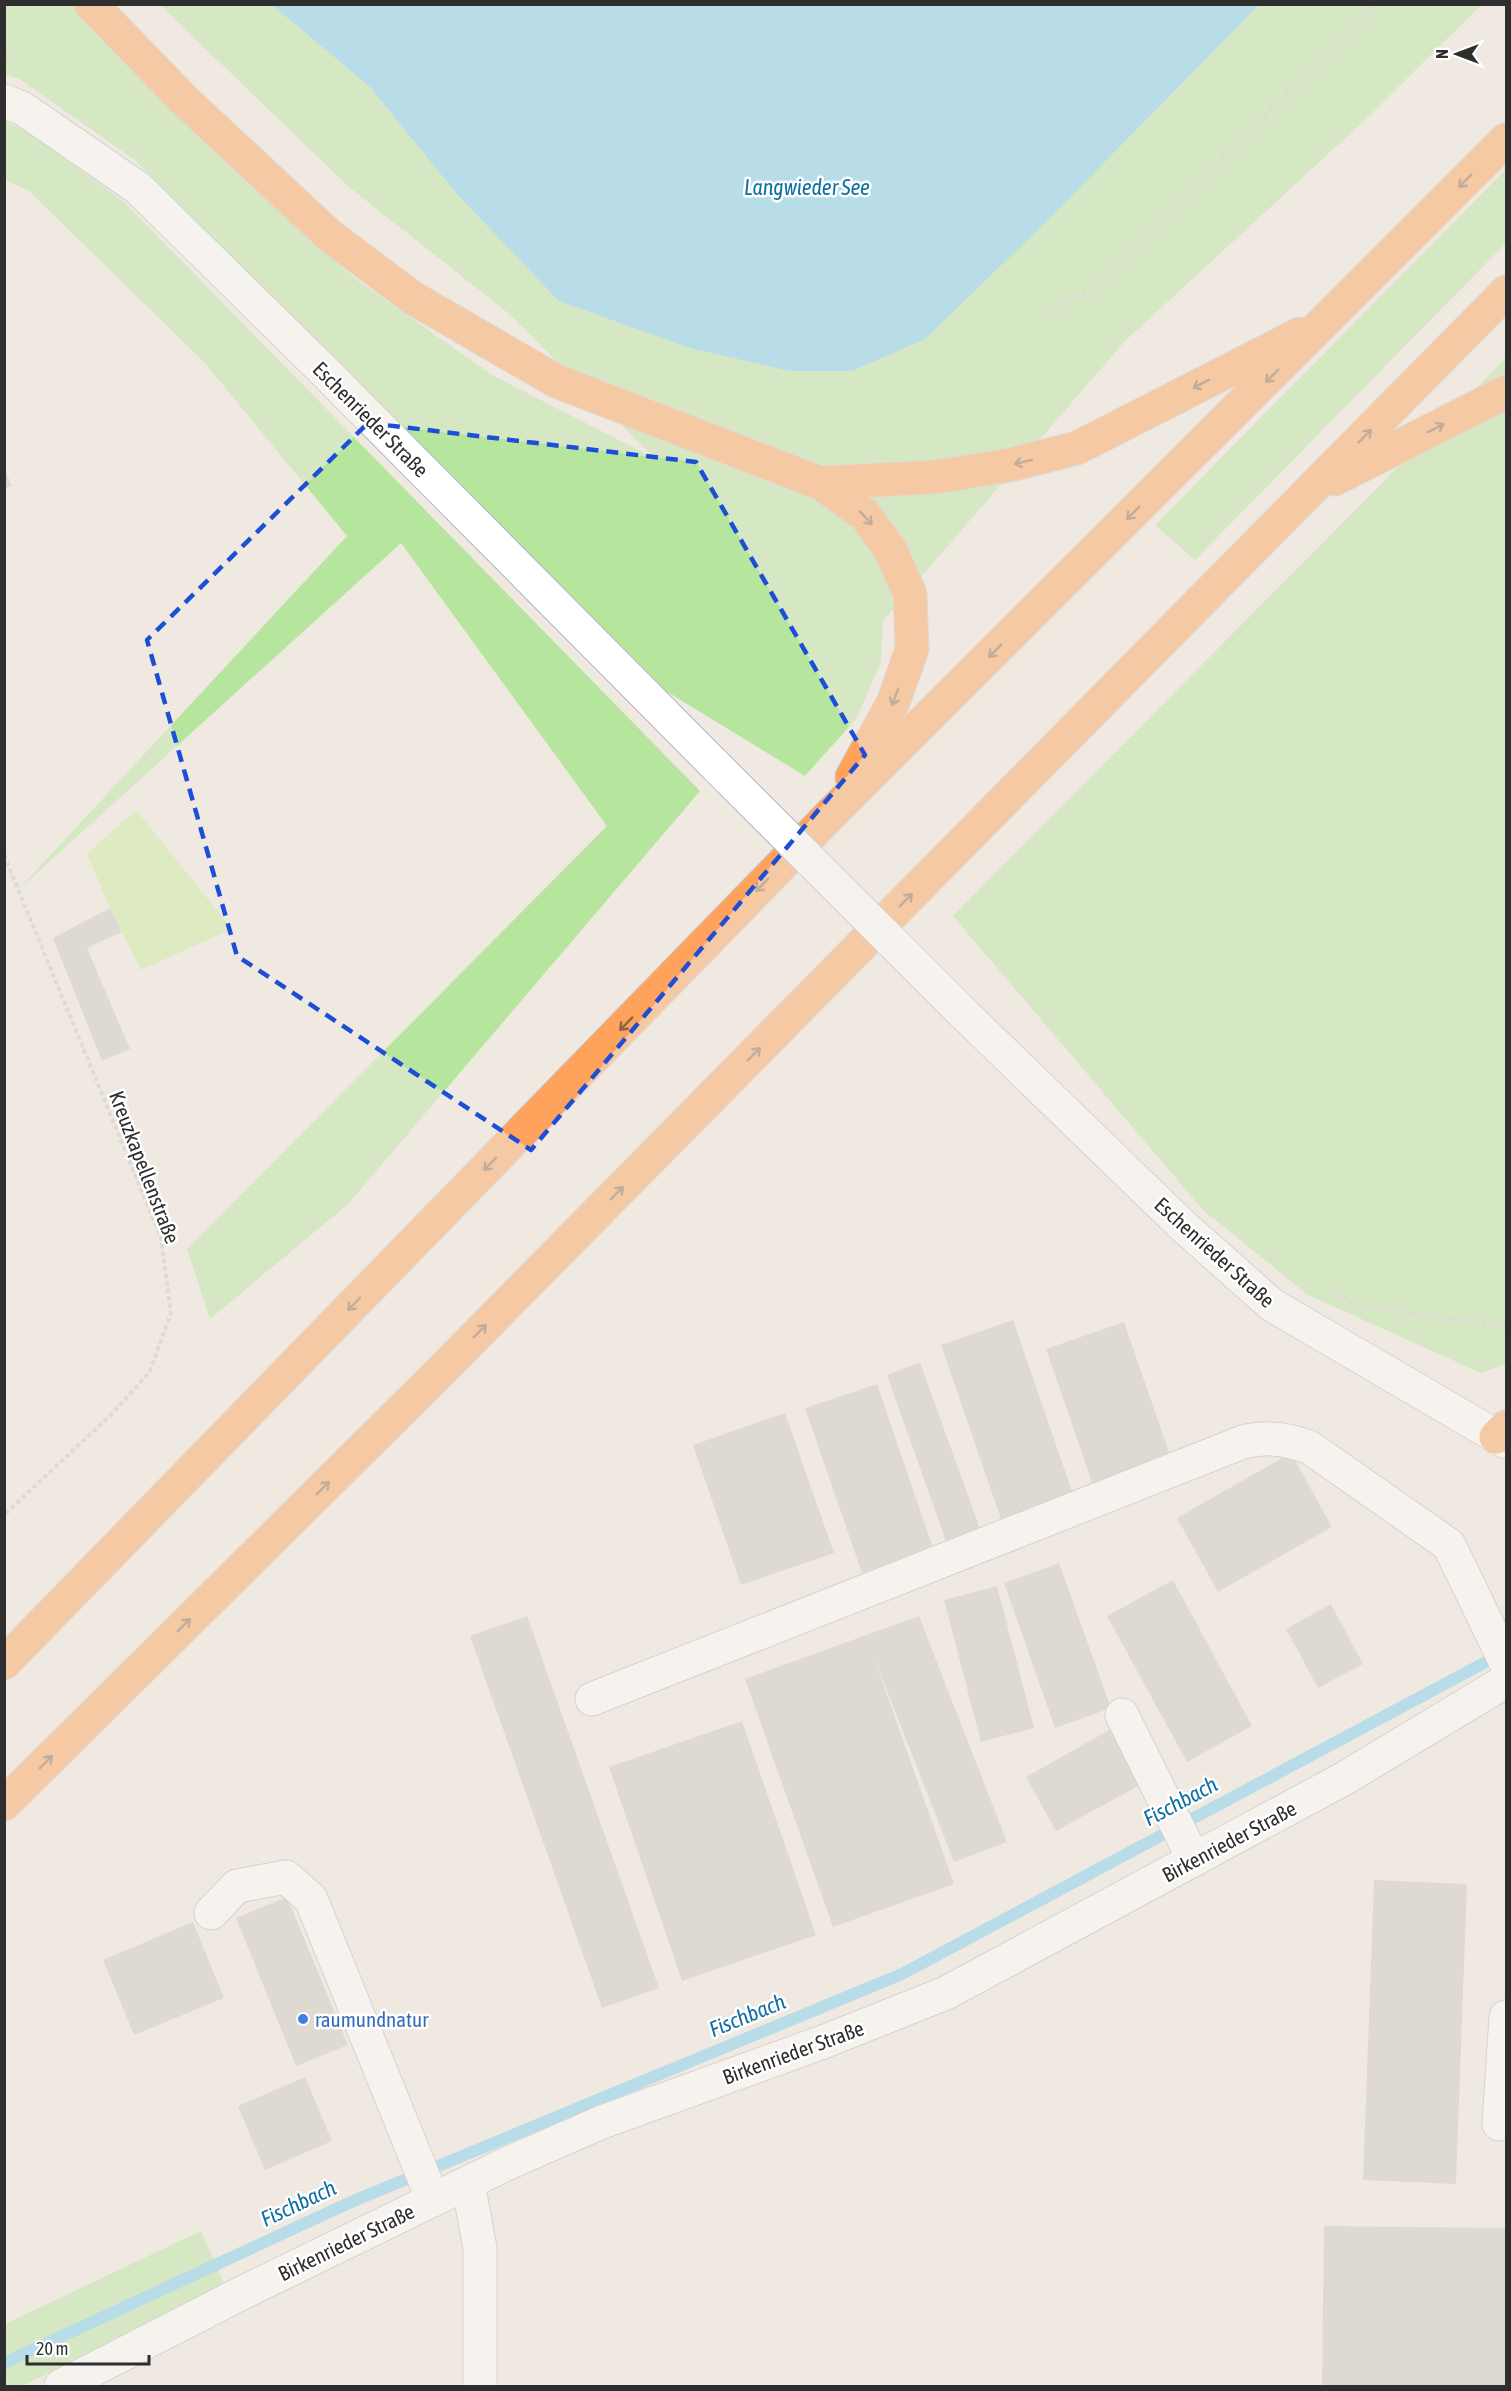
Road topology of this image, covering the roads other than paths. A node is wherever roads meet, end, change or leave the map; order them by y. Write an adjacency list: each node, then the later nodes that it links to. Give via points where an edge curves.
1 (91, 4): 7 (highway, via 184,100 330,236 413,298 556,381)
2 (4, 101): 10 (street, Eschenrieder Straße, bridge, via 22,108 138,188 962,1012 1182,1225 1272,1305)
3 (1506, 140): 5 (highway, one-way to 5)
4 (1506, 292): 8 (highway, one-way to 4)
5 (1328, 320): 7 (highway, one-way to 7, via 1077,448 1010,465 935,477); 9 (highway, one-way to 9)
6 (1506, 392): 8 (highway, one-way to 6)
7 (820, 483): 9 (highway, one-way to 9, via 865,515 890,549 910,594 912,649 893,703)
8 (1309, 492): 16 (highway, one-way to 8, via 439,1373)
9 (832, 813): 11 (highway, one-way to 11)
10 (1503, 1435)
11 (4, 1663)
12 (1506, 1663): 14 (street, via 1449,1545 1309,1447 1282,1438 1259,1438)
13 (1506, 1681): 17 (street, Birkenrieder Straße, via 1346,1778)
14 (592, 1699)
15 (1122, 1715): 17 (street)
16 (4, 1804)
17 (1192, 1855): 21 (street, Birkenrieder Straße, via 946,1993 602,2122)
18 (211, 1913): 22 (street, via 237,1886 286,1877 311,1899)
19 (1506, 2017): 20 (street)
20 (1499, 2124)
21 (468, 2183): 22 (street, Birkenrieder Straße); 24 (street, via 480,2248)
22 (432, 2199): 23 (street, Birkenrieder Straße)
23 (61, 2386)
24 (480, 2386)

